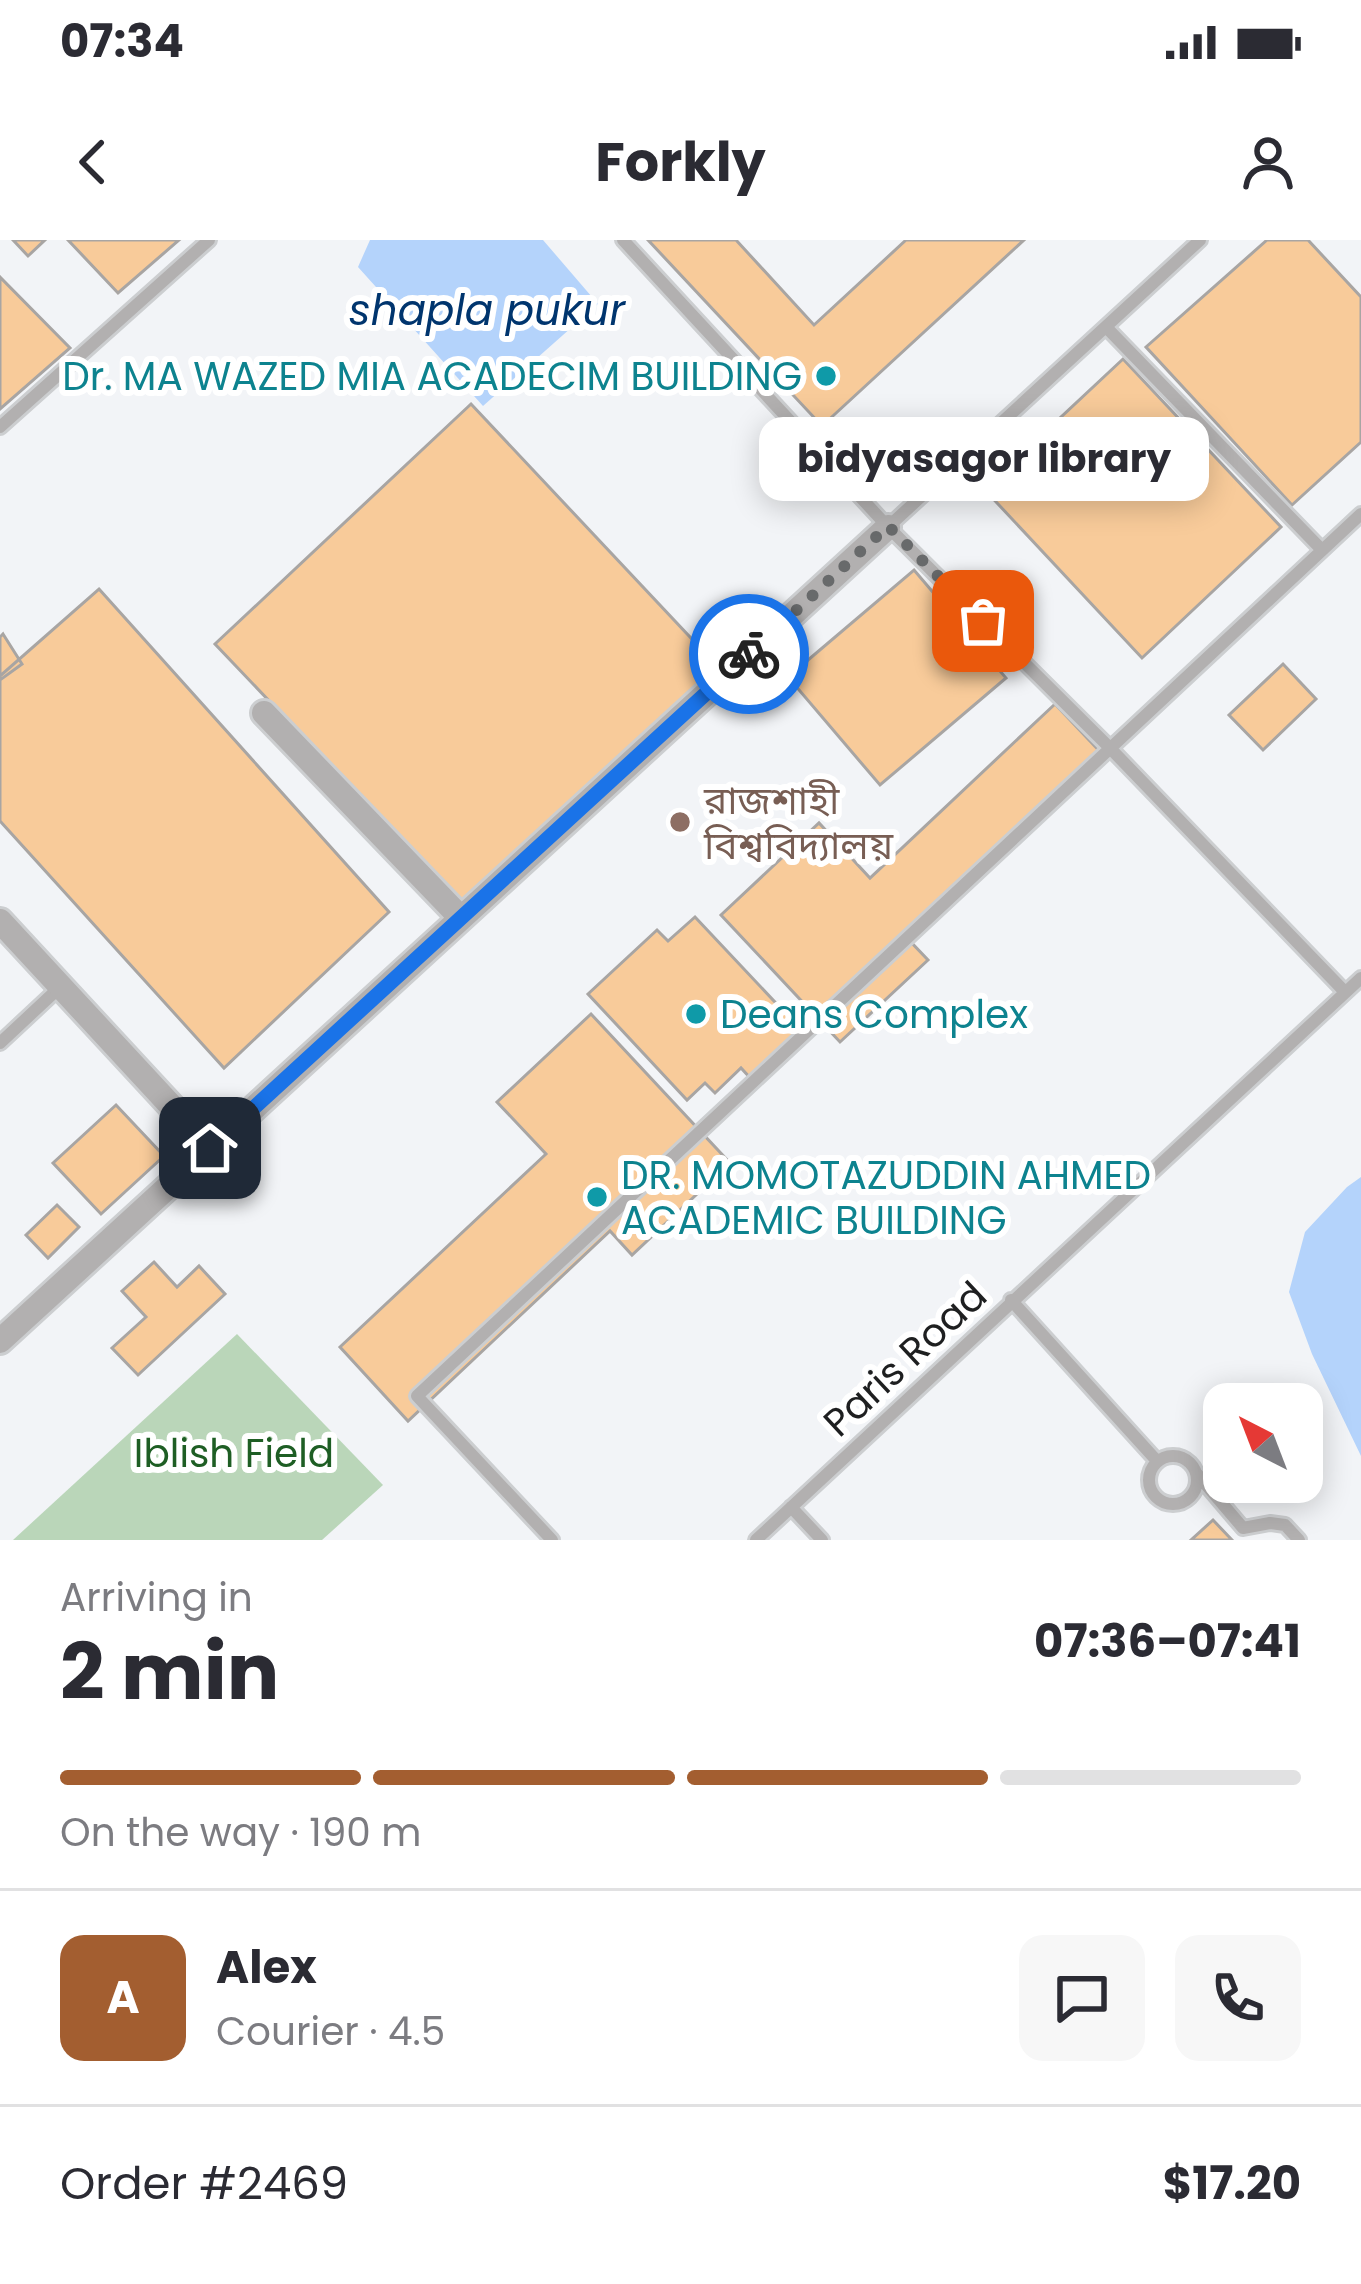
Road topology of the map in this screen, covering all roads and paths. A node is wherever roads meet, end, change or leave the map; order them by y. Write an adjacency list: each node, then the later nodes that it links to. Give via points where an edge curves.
1 (208, 240): 5 (lane)
2 (623, 240): 7 (lane)
3 (1200, 240): 4 (lane)
4 (1106, 327): 7 (lane); 8 (lane)
5 (0, 427)
6 (1361, 514): 8 (lane)
7 (888, 526): 10 (lane); 11 (street)
8 (1322, 550): 10 (lane)
9 (263, 713): 11 (street)
10 (1109, 747): 15 (lane); 23 (lane, via 417,1396)
11 (461, 918): 17 (street)
12 (0, 921): 14 (street)
13 (1361, 978): 15 (lane, Paris Road)
14 (61, 986): 16 (lane); 17 (street)
15 (1345, 992): 18 (lane, Paris Road)
16 (0, 1043)
17 (210, 1148): 19 (street)
18 (1011, 1300): 20 (lane); 22 (lane, Paris Road)
19 (0, 1341)
20 (1157, 1461): 21 (lane, via 1180,1456); 21 (lane, via 1150,1489 1167,1504 1191,1496)
21 (1196, 1473): 26 (lane, via 1243,1528 1285,1525)
22 (791, 1507): 24 (lane, Paris Road); 25 (lane)
23 (552, 1540)
24 (756, 1540)
25 (822, 1540)
26 (1298, 1540)

